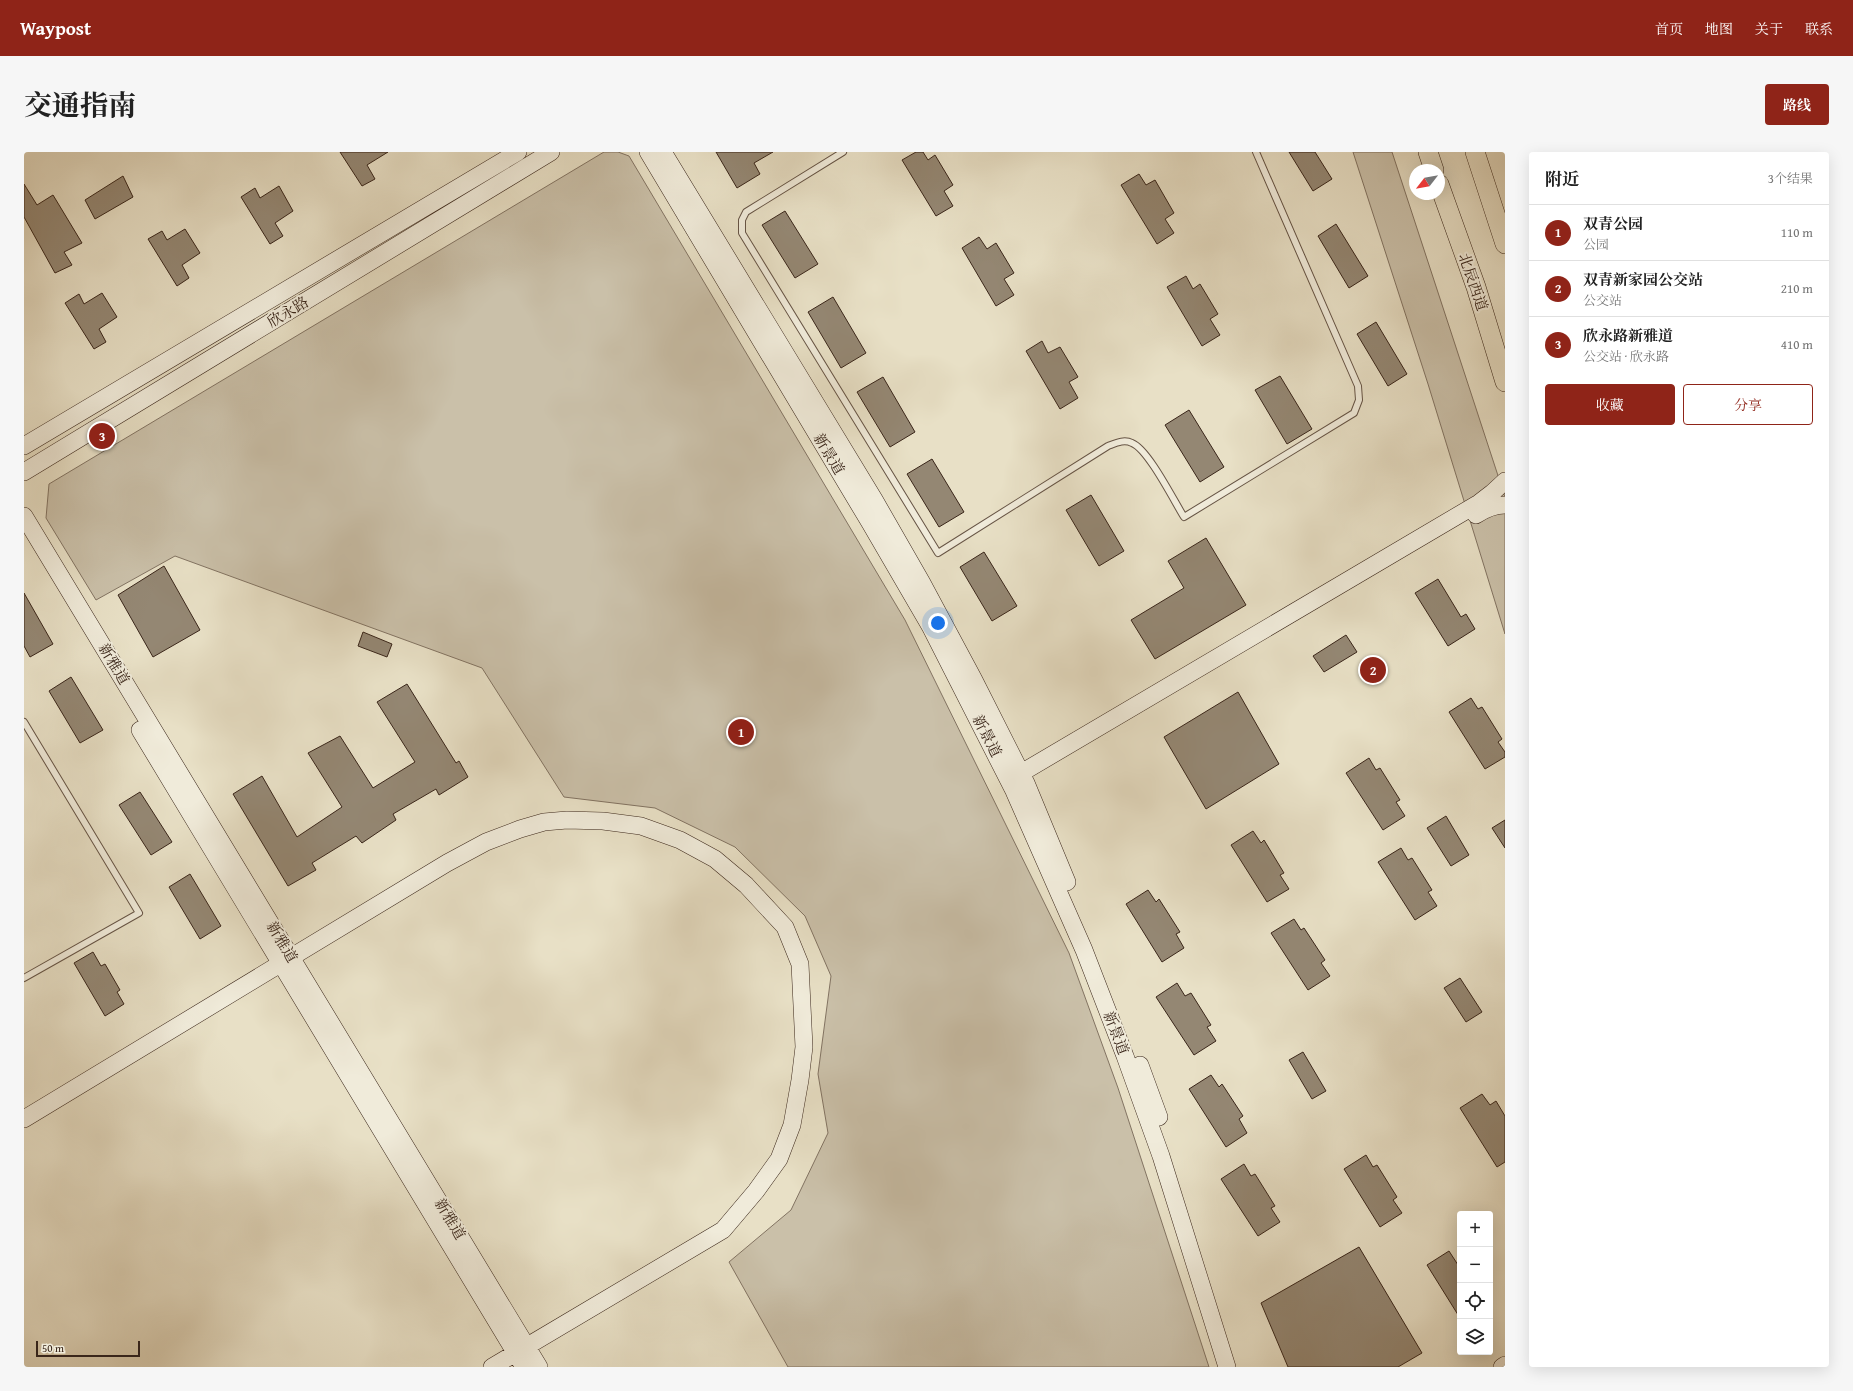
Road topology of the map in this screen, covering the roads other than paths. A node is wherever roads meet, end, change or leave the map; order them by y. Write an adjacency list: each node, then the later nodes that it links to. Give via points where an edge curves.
1 (518, 152): 13 (street, 欣永路)
2 (551, 152): 14 (street, 欣永路)
3 (648, 152): 20 (street, 新景道, via 870,522)
4 (663, 152): 20 (street, 新景道, via 875,501 974,680)
5 (843, 152): 6 (lane, via 746,212 742,220 742,233 938,553 1108,446 1122,441 1133,443 1144,452 1184,517 1354,413 1359,400 1358,386)
6 (1256, 152)
7 (1428, 152): 9 (main road)
8 (1475, 152): 11 (main road)
9 (1432, 164)
10 (1445, 200): 12 (main road, 北辰西道, via 1476,287)
11 (1505, 244)
12 (1505, 382)
13 (24, 446)
14 (24, 472)
15 (1505, 481): 20 (street, via 1479,503)
16 (1505, 505): 20 (street, via 1487,508)
17 (24, 516): 21 (street, 新雅道)
18 (24, 536): 21 (street, 新雅道)
19 (24, 722): 22 (lane, via 139,913)
20 (1017, 782): 27 (street, 新景道, via 1125,1056 1161,1156); 28 (street, 新景道, via 1101,964 1151,1093)
21 (286, 961): 23 (street); 24 (street, 新雅道); 24 (street, via 482,844 544,822 567,820 641,826 680,840 716,859 746,885 785,927 800,964 804,1046 792,1125 779,1159 723,1230)
22 (24, 978)
23 (24, 1119)
24 (522, 1355): 25 (street); 26 (street, 新雅道)
25 (492, 1367)
26 (539, 1367)
27 (1226, 1367)
28 (1238, 1367)

